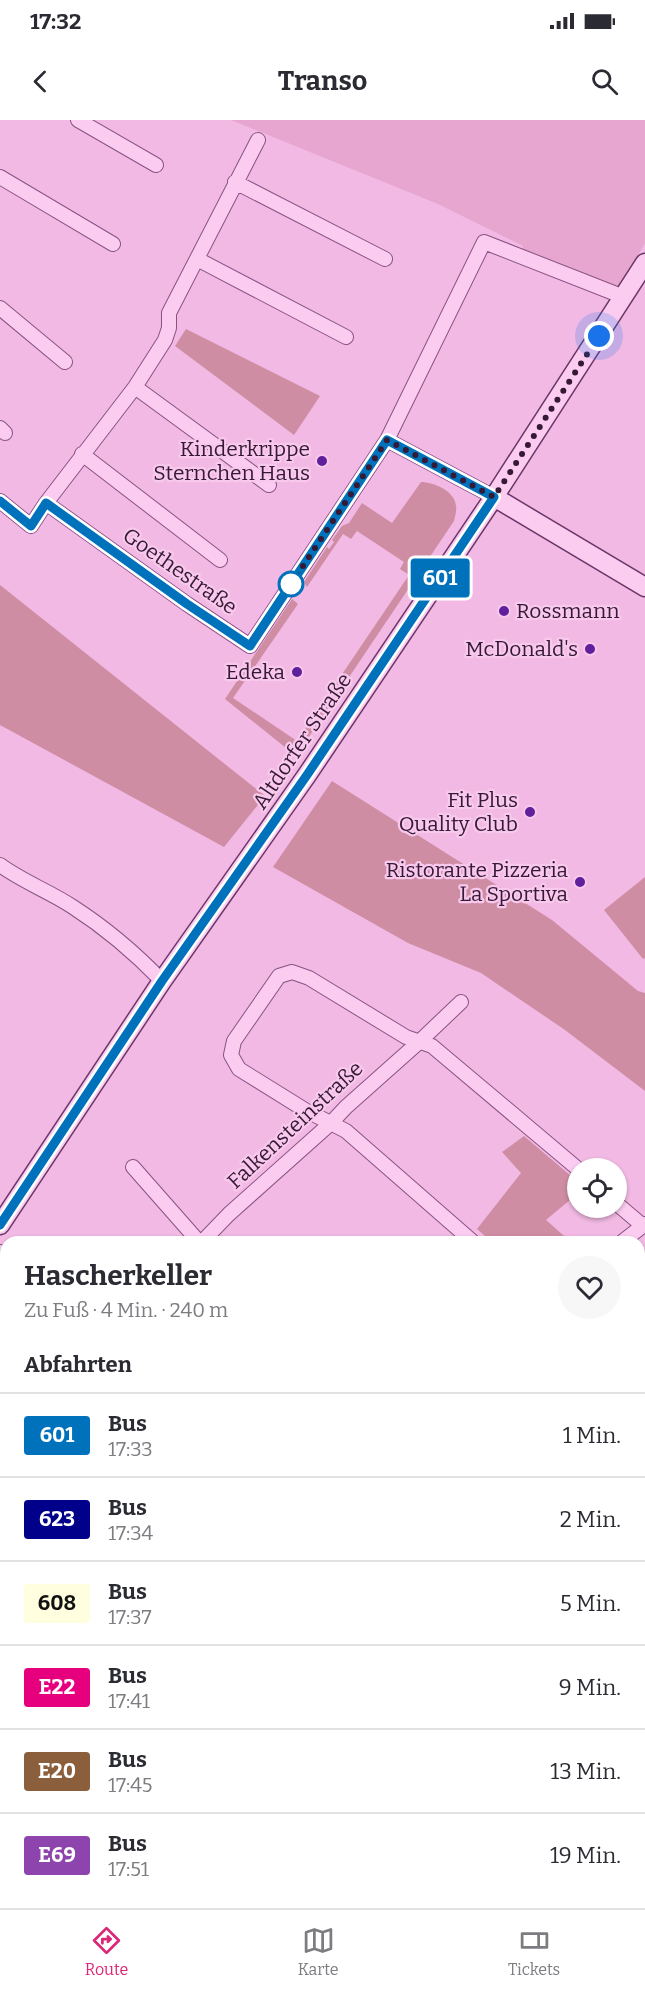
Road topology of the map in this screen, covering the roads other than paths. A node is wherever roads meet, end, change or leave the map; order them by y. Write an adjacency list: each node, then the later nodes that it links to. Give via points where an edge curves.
1 (78, 120): 3 (street)
2 (258, 140): 5 (street)
3 (156, 165)
4 (0, 177): 6 (street)
5 (235, 182): 7 (street); 8 (street)
6 (113, 244)
7 (197, 259): 12 (street); 14 (street, via 169,313 165,340)
8 (385, 259)
9 (640, 271): 10 (main road, Altdorfer Straße)
10 (624, 297): 15 (street, via 484,242); 18 (main road, Altdorfer Straße)
11 (0, 308): 13 (street)
12 (346, 337)
13 (65, 362)
14 (135, 387): 16 (street); 17 (street)
15 (387, 440): 18 (street); 20 (street, Goethestraße, via 250,646)
16 (82, 454): 20 (street); 21 (street)
17 (269, 485)
18 (494, 497): 22 (main road); 24 (main road, Altdorfer Straße, via 307,775)
19 (0, 501): 20 (street, via 31,526)
20 (46, 503)
21 (220, 560)
22 (645, 587)
23 (0, 865): 24 (street, via 72,906)
24 (162, 981): 31 (main road, Altdorfer Straße)
25 (461, 1002): 26 (street, Falkensteinstraße)
26 (419, 1042): 27 (street, Falkensteinstraße); 27 (street, via 309,978 292,972 279,976 234,1041 231,1055 239,1069); 28 (street, via 432,1046)
27 (331, 1123): 34 (street, Falkensteinstraße); 35 (street, via 346,1131)
28 (567, 1160)
29 (133, 1167): 33 (street, Falkensteinstraße)
30 (627, 1212): 32 (street)
31 (0, 1225)
32 (644, 1225): 36 (street)
33 (195, 1236)
34 (206, 1236)
35 (466, 1236)
36 (630, 1236)

